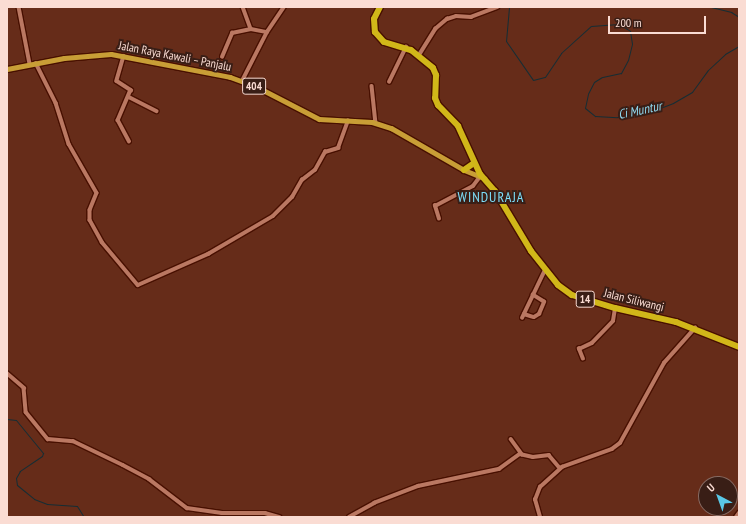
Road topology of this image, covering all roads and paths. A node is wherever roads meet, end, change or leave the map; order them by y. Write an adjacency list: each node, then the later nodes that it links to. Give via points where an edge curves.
1 (19, 7): 12 (street)
2 (243, 7): 6 (street)
3 (284, 7): 7 (street)
4 (380, 7): 8 (highway, 14, via 374,19 375,32 384,42)
5 (496, 7): 9 (street, via 471,17 456,16 447,19 435,29)
6 (251, 29): 7 (street); 11 (street, via 231,34)
7 (267, 32): 14 (street)
8 (406, 47): 9 (highway, 14); 15 (street)
9 (419, 55): 22 (highway, 14, via 435,72 436,102 458,126)
10 (124, 56): 12 (main road, Jalan Raya Kawali – Panjalu / 404, via 91,54); 14 (main road, Jalan Raya Kawali – Panjalu / 404); 17 (street, via 117,81 131,89)
11 (222, 57)
12 (33, 63): 13 (main road, Jalan Raya Kawali – Panjalu / 404); 19 (street, via 58,108 68,144 97,193 90,210 90,220 109,251 138,285 208,254 272,216 292,197 302,180 315,170 325,152 338,148)
13 (7, 69)
14 (242, 81): 19 (main road, Jalan Raya Kawali – Panjalu / 404, via 319,119)
15 (389, 82)
16 (372, 86): 20 (street)
17 (129, 97): 18 (street); 21 (street, via 118,120)
18 (157, 111)
19 (348, 121): 20 (main road, Jalan Raya Kawali – Panjalu / 404)
20 (376, 123): 23 (main road, Jalan Raya Kawali – Panjalu / 404, via 412,138)
21 (129, 141)
22 (474, 163): 23 (highway); 24 (highway, 14)
23 (464, 170): 24 (main road, Jalan Raya Kawali – Panjalu / 404)
24 (481, 178): 25 (street, via 473,186 435,206); 26 (highway, Jalan Siliwangi / 14, via 495,191 522,239)
25 (439, 219)
26 (545, 270): 27 (street); 28 (highway, Jalan Siliwangi / 14, via 568,292)
27 (533, 295): 29 (street); 29 (street, via 544,302 539,314 534,317)
28 (615, 308): 31 (highway, Jalan Siliwangi / 14); 33 (street, via 612,322 593,342 579,349)
29 (524, 314): 30 (street)
30 (522, 318)
31 (695, 328): 32 (highway, Jalan Siliwangi / 14); 37 (street, via 664,363 620,443 612,449)
32 (739, 347)
33 (583, 359)
34 (7, 373): 39 (street, via 24,388 26,412 48,439 73,441 123,465 149,480 187,508 222,513 265,513)
35 (511, 439): 36 (street)
36 (522, 454): 37 (street, via 533,457 549,455); 40 (street, via 500,468 476,476 455,476 418,486)
37 (560, 468): 41 (street, via 537,491 535,500)
38 (739, 513): 42 (street)
39 (279, 517)
40 (349, 517)
41 (540, 517)
42 (736, 517)

